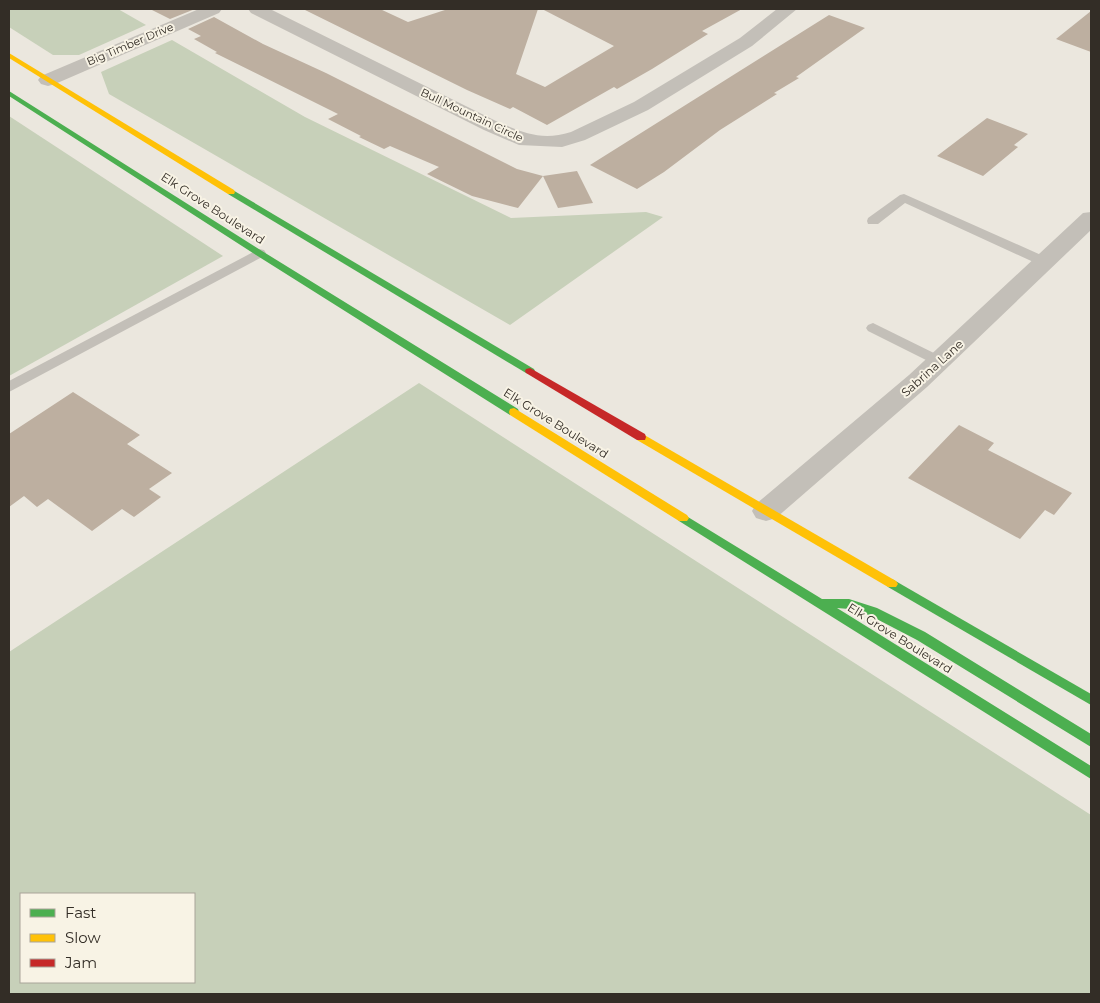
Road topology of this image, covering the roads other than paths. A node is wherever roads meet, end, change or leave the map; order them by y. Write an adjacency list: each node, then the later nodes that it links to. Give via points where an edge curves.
1 (213, 9): 6 (street, Big Timber Drive)
2 (257, 9): 3 (street, Bull Mountain Circle, via 490,126 526,141 543,142 578,136 641,106 746,42)
3 (788, 9)
4 (9, 55): 6 (main road, Elk Grove Boulevard)
5 (20, 78): 6 (main road)
6 (48, 80): 10 (main road, Elk Grove Boulevard)
7 (12, 95): 8 (main road); 13 (main road, Elk Grove Boulevard)
8 (40, 99)
9 (173, 170): 10 (main road)
10 (201, 175): 18 (main road, Elk Grove Boulevard)
11 (1091, 218): 14 (street, Sabrina Lane)
12 (873, 221): 14 (lane, via 904,198)
13 (259, 253): 17 (lane); 19 (main road, Elk Grove Boulevard)
14 (1045, 262): 16 (street, Sabrina Lane)
15 (873, 328): 16 (lane)
16 (939, 361): 18 (street, Sabrina Lane)
17 (9, 387)
18 (766, 511): 20 (main road, Elk Grove Boulevard)
19 (818, 603): 21 (main road, via 849,604 873,611 921,636); 22 (main road, Elk Grove Boulevard)
20 (1091, 700)
21 (1091, 741)
22 (1091, 774)

